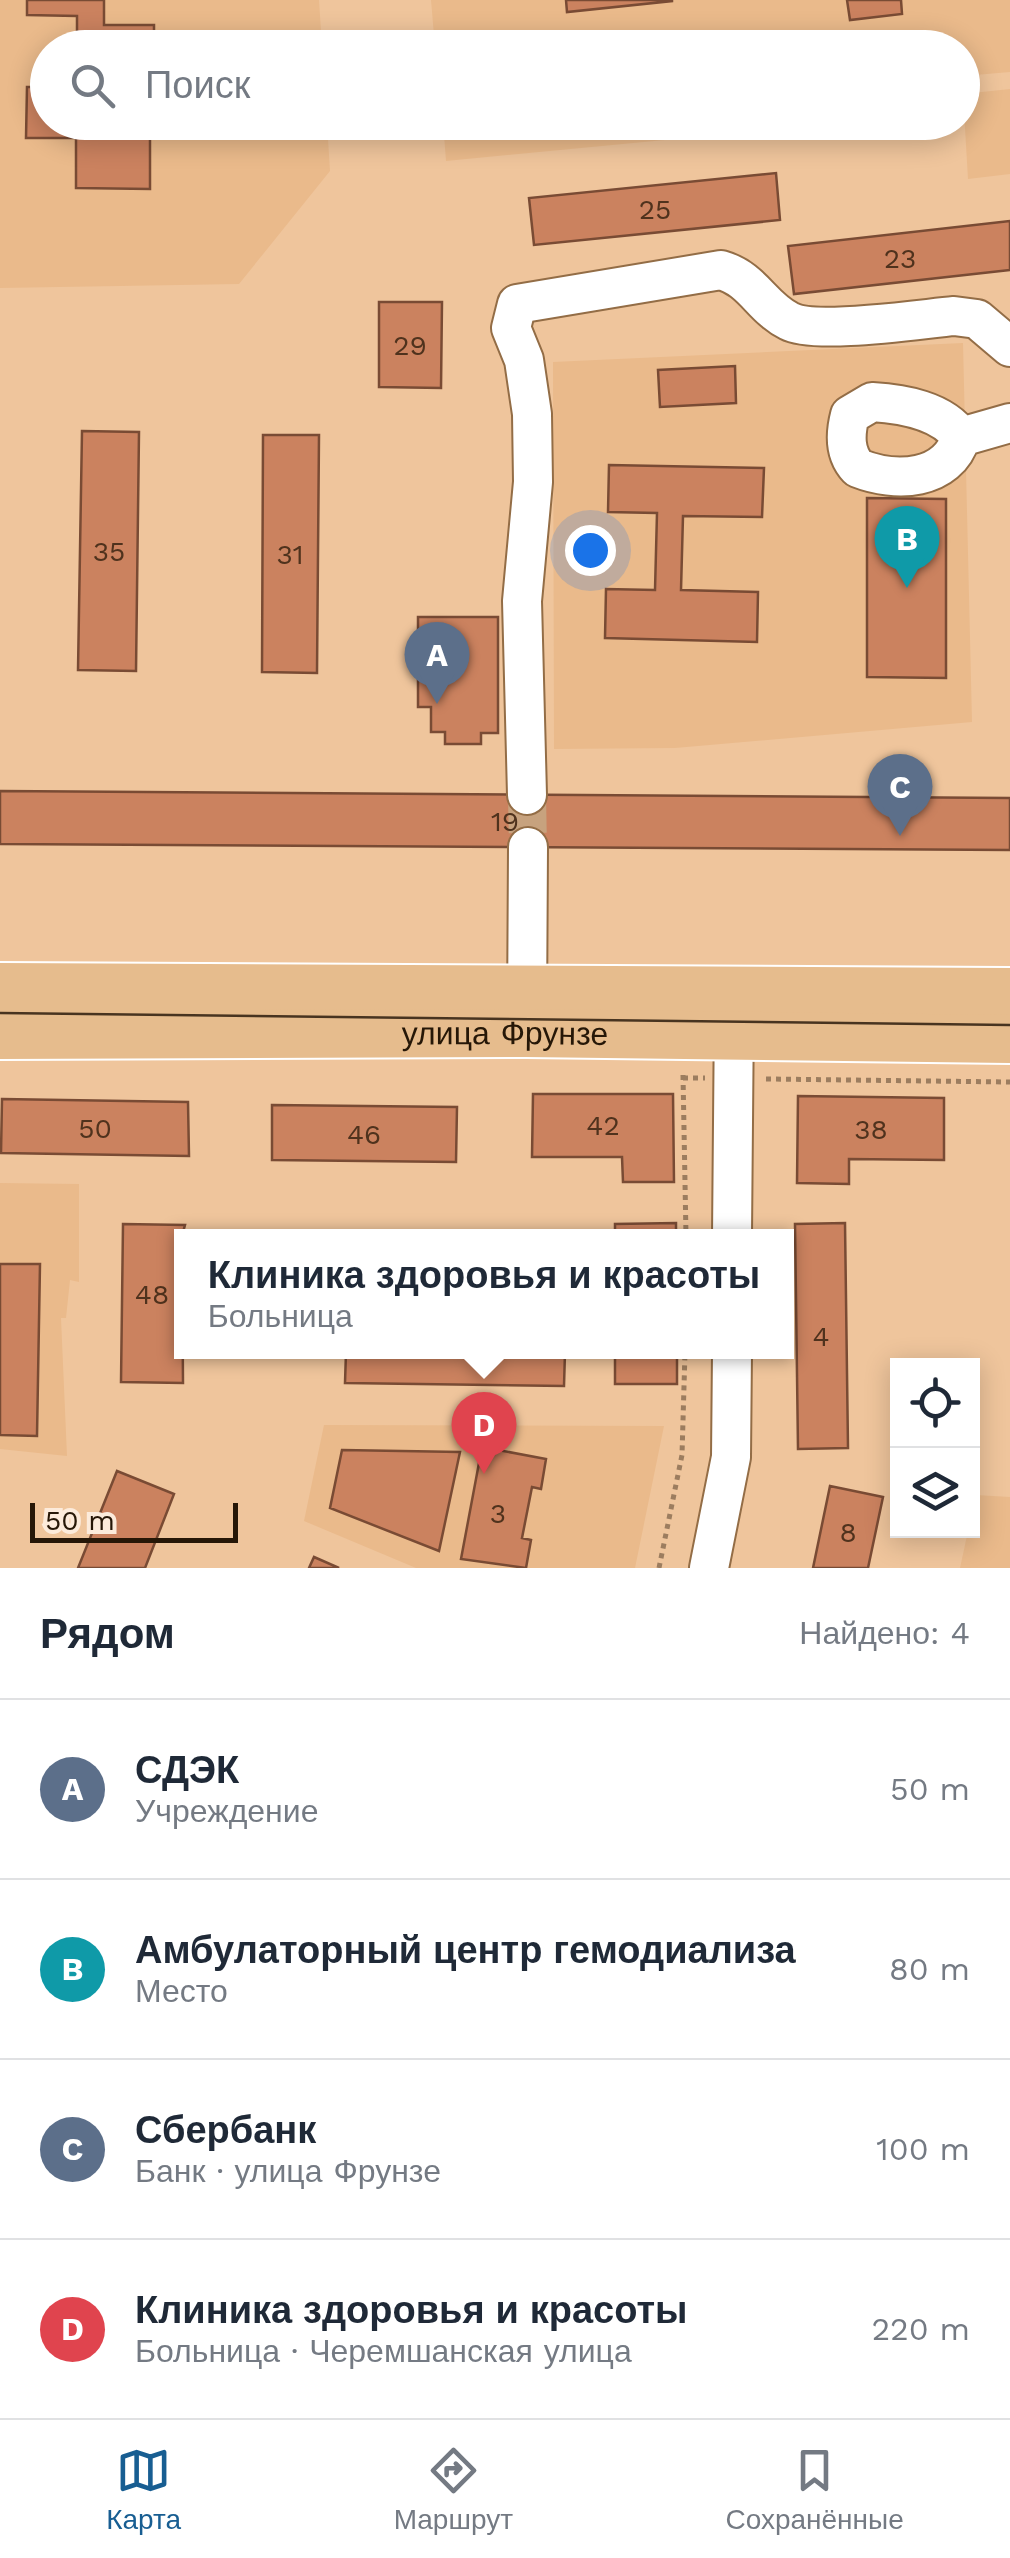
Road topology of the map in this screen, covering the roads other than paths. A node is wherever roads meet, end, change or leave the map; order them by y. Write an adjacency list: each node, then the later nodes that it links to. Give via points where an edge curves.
1 (1010, 348): 4 (street, via 977,319 954,316 807,328 772,309 742,277 721,270 517,304 510,328 524,360 533,448 522,600)
2 (1010, 423): 3 (street)
3 (961, 436)
4 (527, 795)
5 (528, 847): 8 (street)
6 (0, 987): 8 (main road, улица Фрунзе)
7 (1010, 992): 9 (main road, улица Фрунзе)
8 (526, 1010): 9 (main road, улица Фрунзе); 9 (main road, улица Фрунзе, via 683,1056); 10 (main road, улица Фрунзе)
9 (734, 1034): 11 (main road, улица Фрунзе); 12 (street)
10 (0, 1035)
11 (1010, 1039)
12 (732, 1229)
13 (732, 1359): 14 (street, via 730,1457)
14 (710, 1568)

